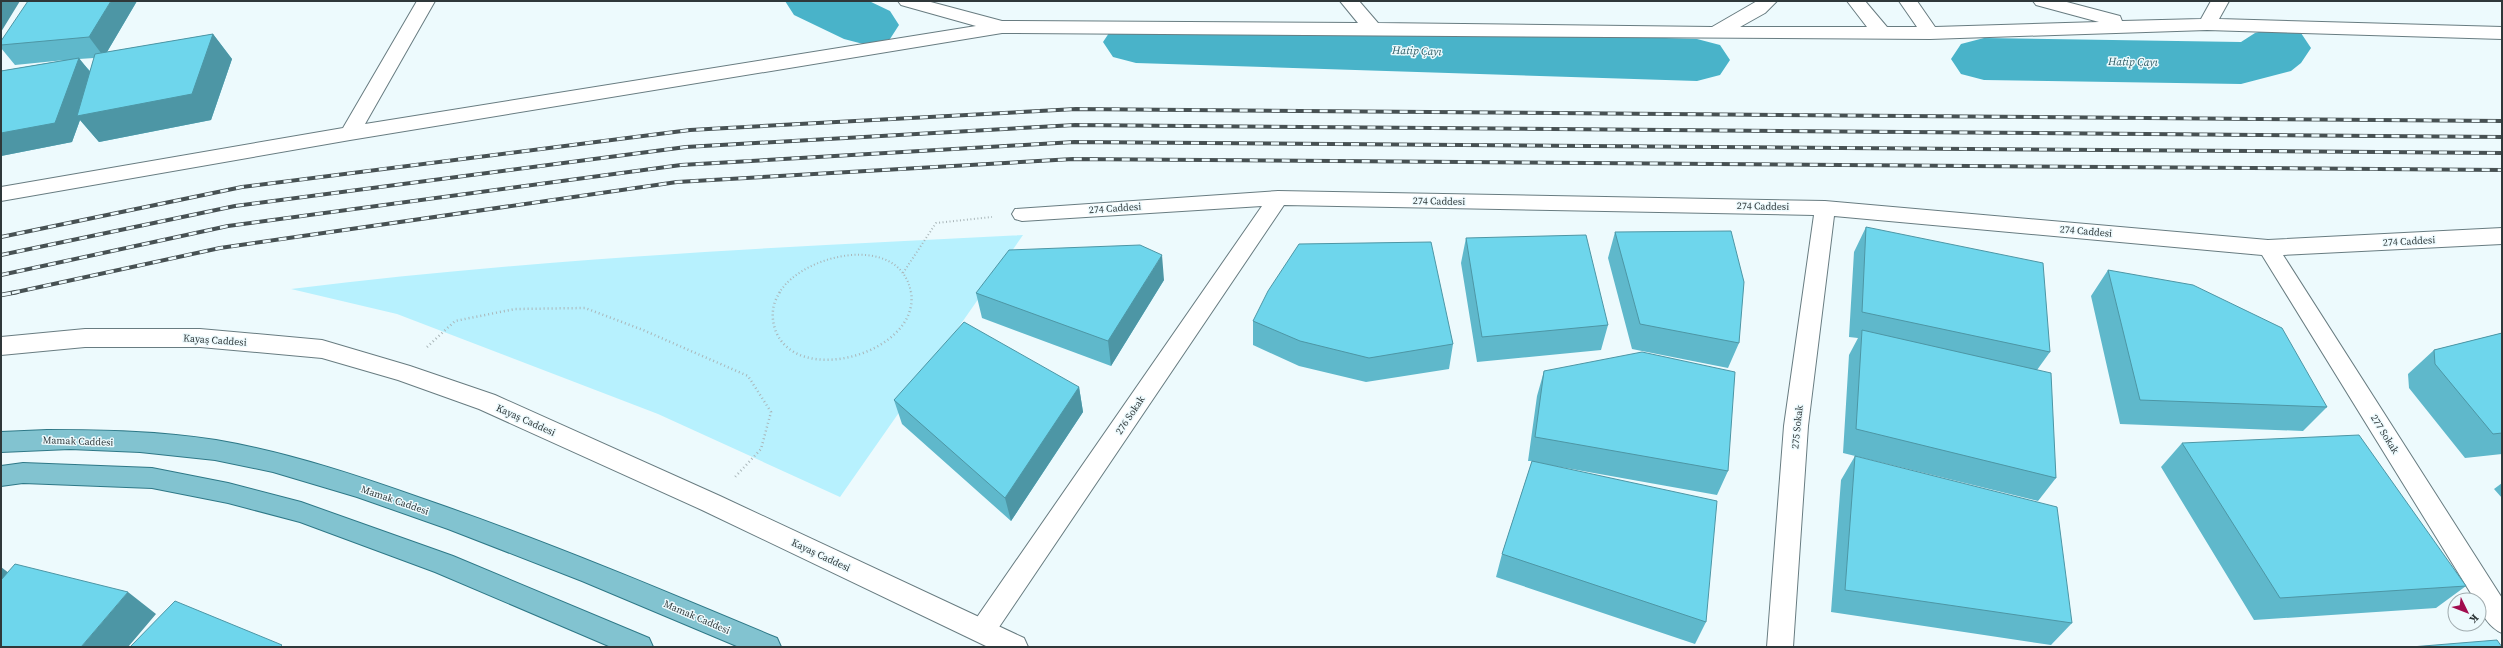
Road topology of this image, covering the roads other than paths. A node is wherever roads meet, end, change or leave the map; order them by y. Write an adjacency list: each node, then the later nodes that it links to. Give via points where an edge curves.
1 (426, 1): 17 (street)
2 (907, 1): 11 (street)
3 (1349, 1): 12 (street)
4 (1768, 1): 14 (street)
5 (1856, 1): 13 (street)
6 (1908, 1): 15 (street)
7 (2042, 1): 10 (street)
8 (2220, 1): 9 (street)
9 (2208, 24): 10 (street); 16 (street)
10 (2138, 26): 15 (street)
11 (1002, 27): 12 (street); 17 (street)
12 (1373, 29): 14 (street)
13 (1881, 32): 14 (street); 15 (street)
14 (1715, 33)
15 (1930, 33)
16 (2502, 33)
17 (350, 133): 18 (street)
18 (1, 194)
19 (1278, 198): 20 (street, 274 Caddesi); 21 (street, 274 Caddesi); 28 (street, 276 Sokak)
20 (1825, 208): 23 (street, 274 Caddesi); 32 (street, 275 Sokak, via 1796,426)
21 (1022, 214)
22 (2502, 236): 23 (street, 274 Caddesi)
23 (2268, 248): 27 (street, 277 Sokak)
24 (1, 346): 28 (street, Kayaş Caddesi, via 84,338 200,338 322,349 402,372 487,402)
25 (1, 442): 30 (main road, Mamak Caddesi, via 53,438 187,446 262,460 333,478 480,529)
26 (1, 476): 29 (main road, via 23,473 152,478 228,493 301,512 444,564)
27 (2502, 621)
28 (982, 631): 31 (street, Kayaş Caddesi)
29 (640, 647)
30 (768, 647)
31 (1015, 647)
32 (1780, 647)

